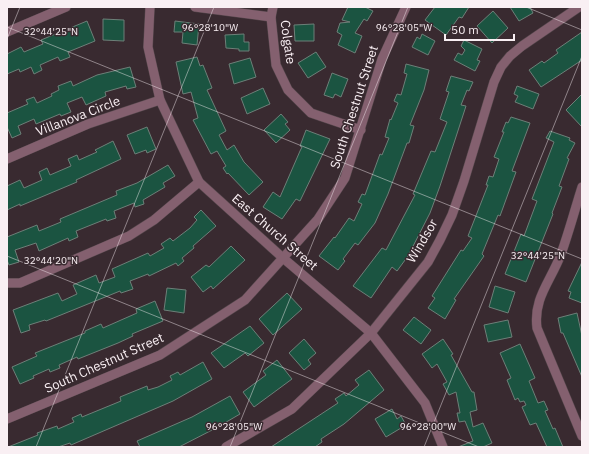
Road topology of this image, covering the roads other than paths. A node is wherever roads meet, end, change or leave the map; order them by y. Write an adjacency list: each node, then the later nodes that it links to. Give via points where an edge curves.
1 (66, 7): 8 (street)
2 (150, 7): 9 (street, East Church Street, via 148,47)
3 (195, 7): 7 (street)
4 (273, 7): 7 (street, Colgate)
5 (406, 7): 10 (street, South Chestnut Street, via 382,59)
6 (579, 7): 16 (street, Windsor, via 522,46 501,67 494,82 462,187 440,240 428,262)
7 (271, 17): 10 (street, Colgate, via 276,64 288,90 311,113)
8 (7, 32)
9 (160, 100): 11 (street, Villanova Circle, via 88,124); 12 (street, East Church Street)
10 (361, 130): 14 (street, South Chestnut Street, via 345,178 318,219)
11 (7, 159)
12 (199, 182): 14 (street, East Church Street); 15 (street, via 154,220 129,236 20,283)
13 (582, 187): 18 (street, via 560,256 537,302 535,315 537,328)
14 (283, 258): 16 (street, East Church Street); 17 (street, South Chestnut Street, via 245,300 160,355)
15 (7, 283)
16 (371, 332): 19 (street, Windsor, via 292,408); 20 (street, East Church Street, via 425,403)
17 (7, 419)
18 (582, 436)
19 (226, 447)
20 (443, 447)

